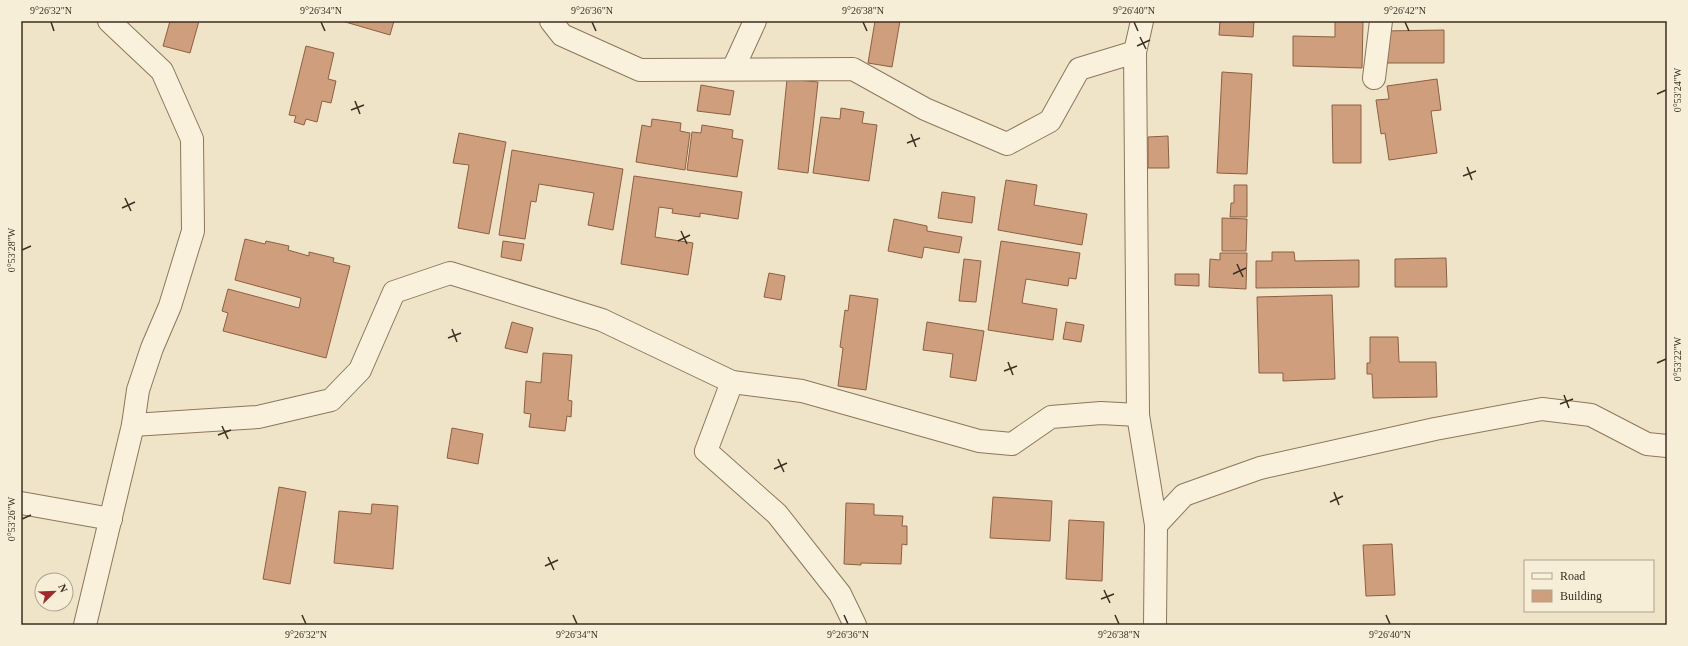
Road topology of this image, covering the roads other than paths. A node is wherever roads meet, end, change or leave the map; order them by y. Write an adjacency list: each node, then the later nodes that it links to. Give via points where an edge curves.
1 (109, 21): 11 (street, via 162,71 192,140 193,231 170,306 138,390)
2 (551, 21): 7 (street, via 562,34 640,70)
3 (755, 21): 7 (street)
4 (1142, 21): 6 (street)
5 (1381, 21): 8 (street)
6 (1136, 52): 7 (street, via 1079,69 1050,121 1007,144 925,109 853,69); 10 (street)
7 (733, 69)
8 (1374, 78)
9 (732, 382): 10 (street, via 802,390 979,441 1012,444 1051,417 1101,413); 11 (street, via 602,320 450,273 394,292 360,370 331,400 258,417); 17 (street, via 706,451 777,514 840,594)
10 (1138, 415): 15 (street)
11 (133, 425): 14 (street)
12 (1667, 446): 15 (street, via 1647,444 1591,415 1542,409 1435,429 1260,468 1184,495)
13 (21, 503): 14 (street)
14 (111, 519): 16 (street)
15 (1156, 525): 18 (street)
16 (85, 625)
17 (855, 625)
18 (1154, 625)

